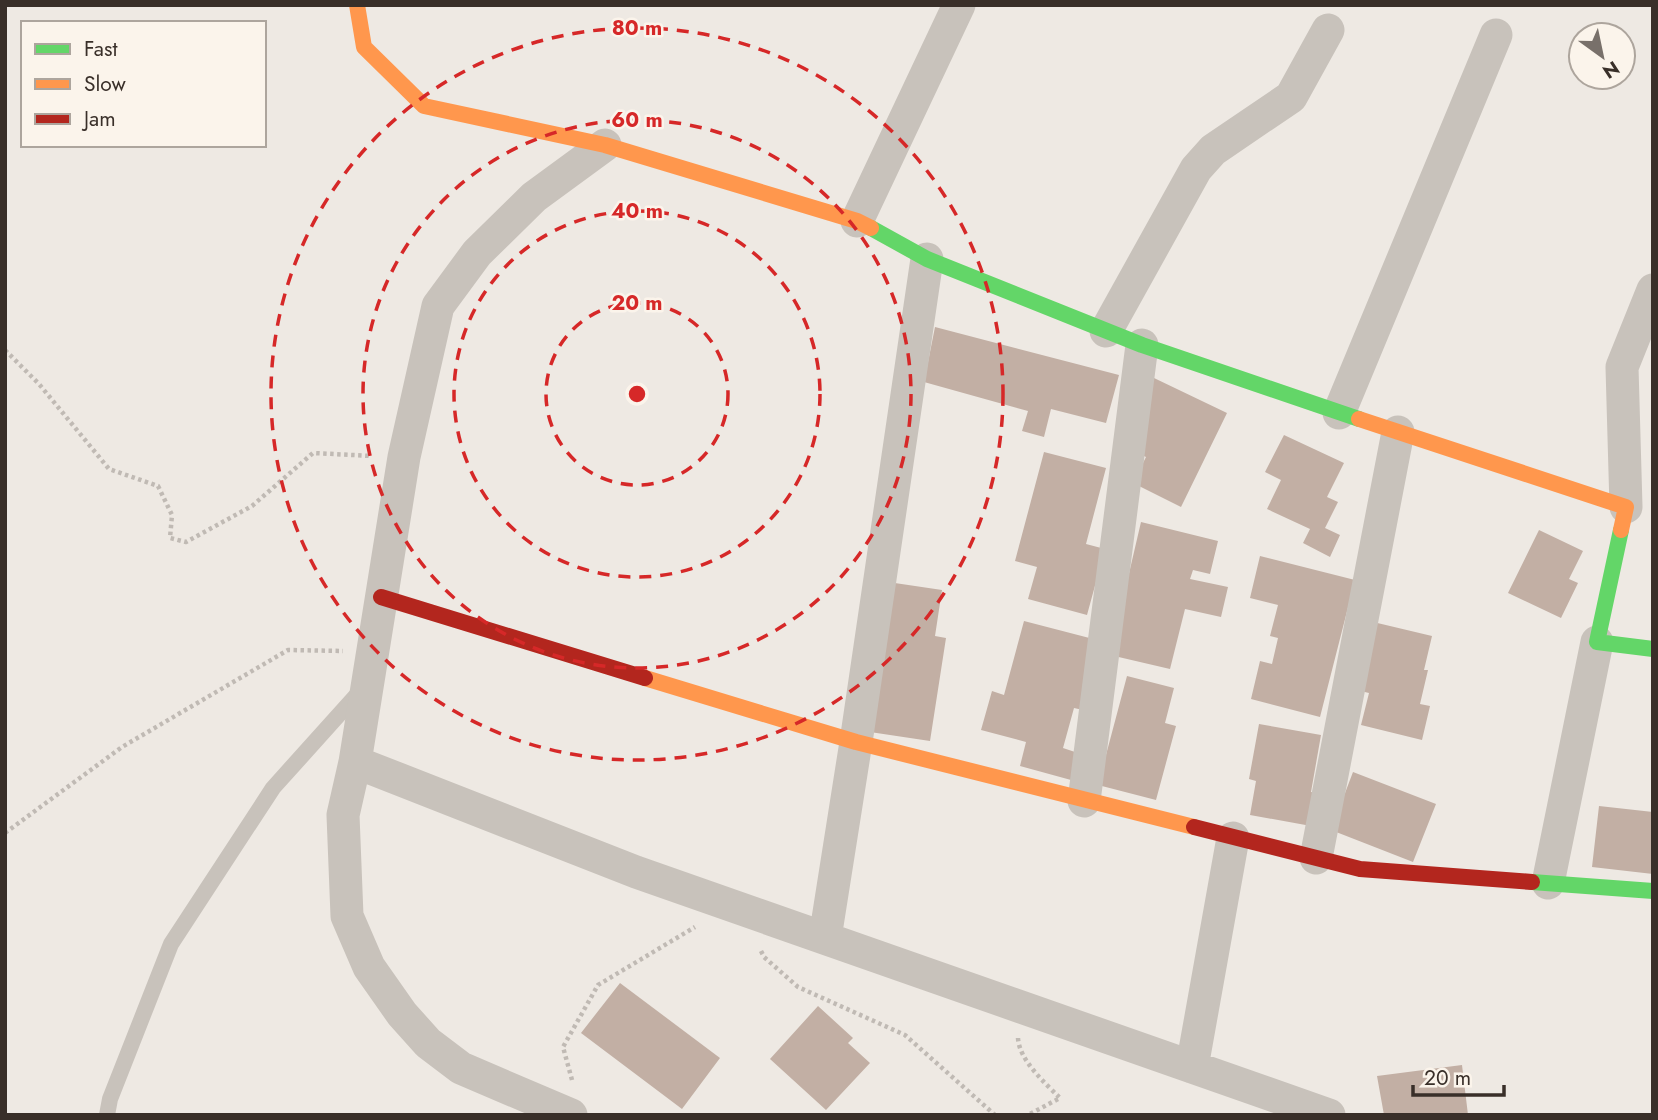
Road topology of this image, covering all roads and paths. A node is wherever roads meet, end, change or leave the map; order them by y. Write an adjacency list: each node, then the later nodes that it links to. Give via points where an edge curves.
1 (357, 5): 5 (street, via 365,47 424,106)
2 (959, 5): 6 (street)
3 (1328, 30): 9 (street, via 1291,97 1213,150 1196,169)
4 (1496, 35): 12 (street)
5 (605, 145): 6 (street); 14 (street, via 534,197 477,253 438,306)
6 (857, 221): 7 (street)
7 (927, 259): 9 (street); 20 (street)
8 (1653, 290): 15 (street, via 1622,367)
9 (1106, 331): 10 (street)
10 (1142, 345): 12 (street); 22 (street)
11 (5, 350): 14 (path, via 108,469 158,486 172,515 170,538 186,542 251,506 313,453)
12 (1339, 413): 13 (street)
13 (1398, 432): 15 (street); 25 (street)
14 (404, 457): 16 (street)
15 (1626, 507): 17 (street)
16 (381, 597): 19 (street); 20 (street)
17 (1597, 642): 18 (street); 26 (street)
18 (1653, 649)
19 (370, 667): 21 (street); 23 (path, via 288,650 122,747); 33 (lane, via 274,788 171,944)
20 (856, 743): 22 (street); 29 (street)
21 (355, 762): 28 (street); 32 (street, via 342,815 347,916 369,967 428,1043 461,1068)
22 (1084, 801): 24 (street)
23 (5, 833)
24 (1233, 838): 25 (street); 31 (street)
25 (1317, 858): 26 (street, via 1360,869)
26 (1548, 883): 27 (street)
27 (1653, 891)
28 (738, 907): 29 (street); 32 (path, via 598,985 563,1047); 34 (path, via 764,957 798,987 905,1035)
29 (825, 938): 30 (street)
30 (1017, 1005): 31 (street); 35 (path, via 1019,1048 1060,1098)
31 (1192, 1067): 36 (street)
32 (572, 1101)
33 (107, 1115)
34 (995, 1115)
35 (1028, 1115)
36 (1329, 1115)

